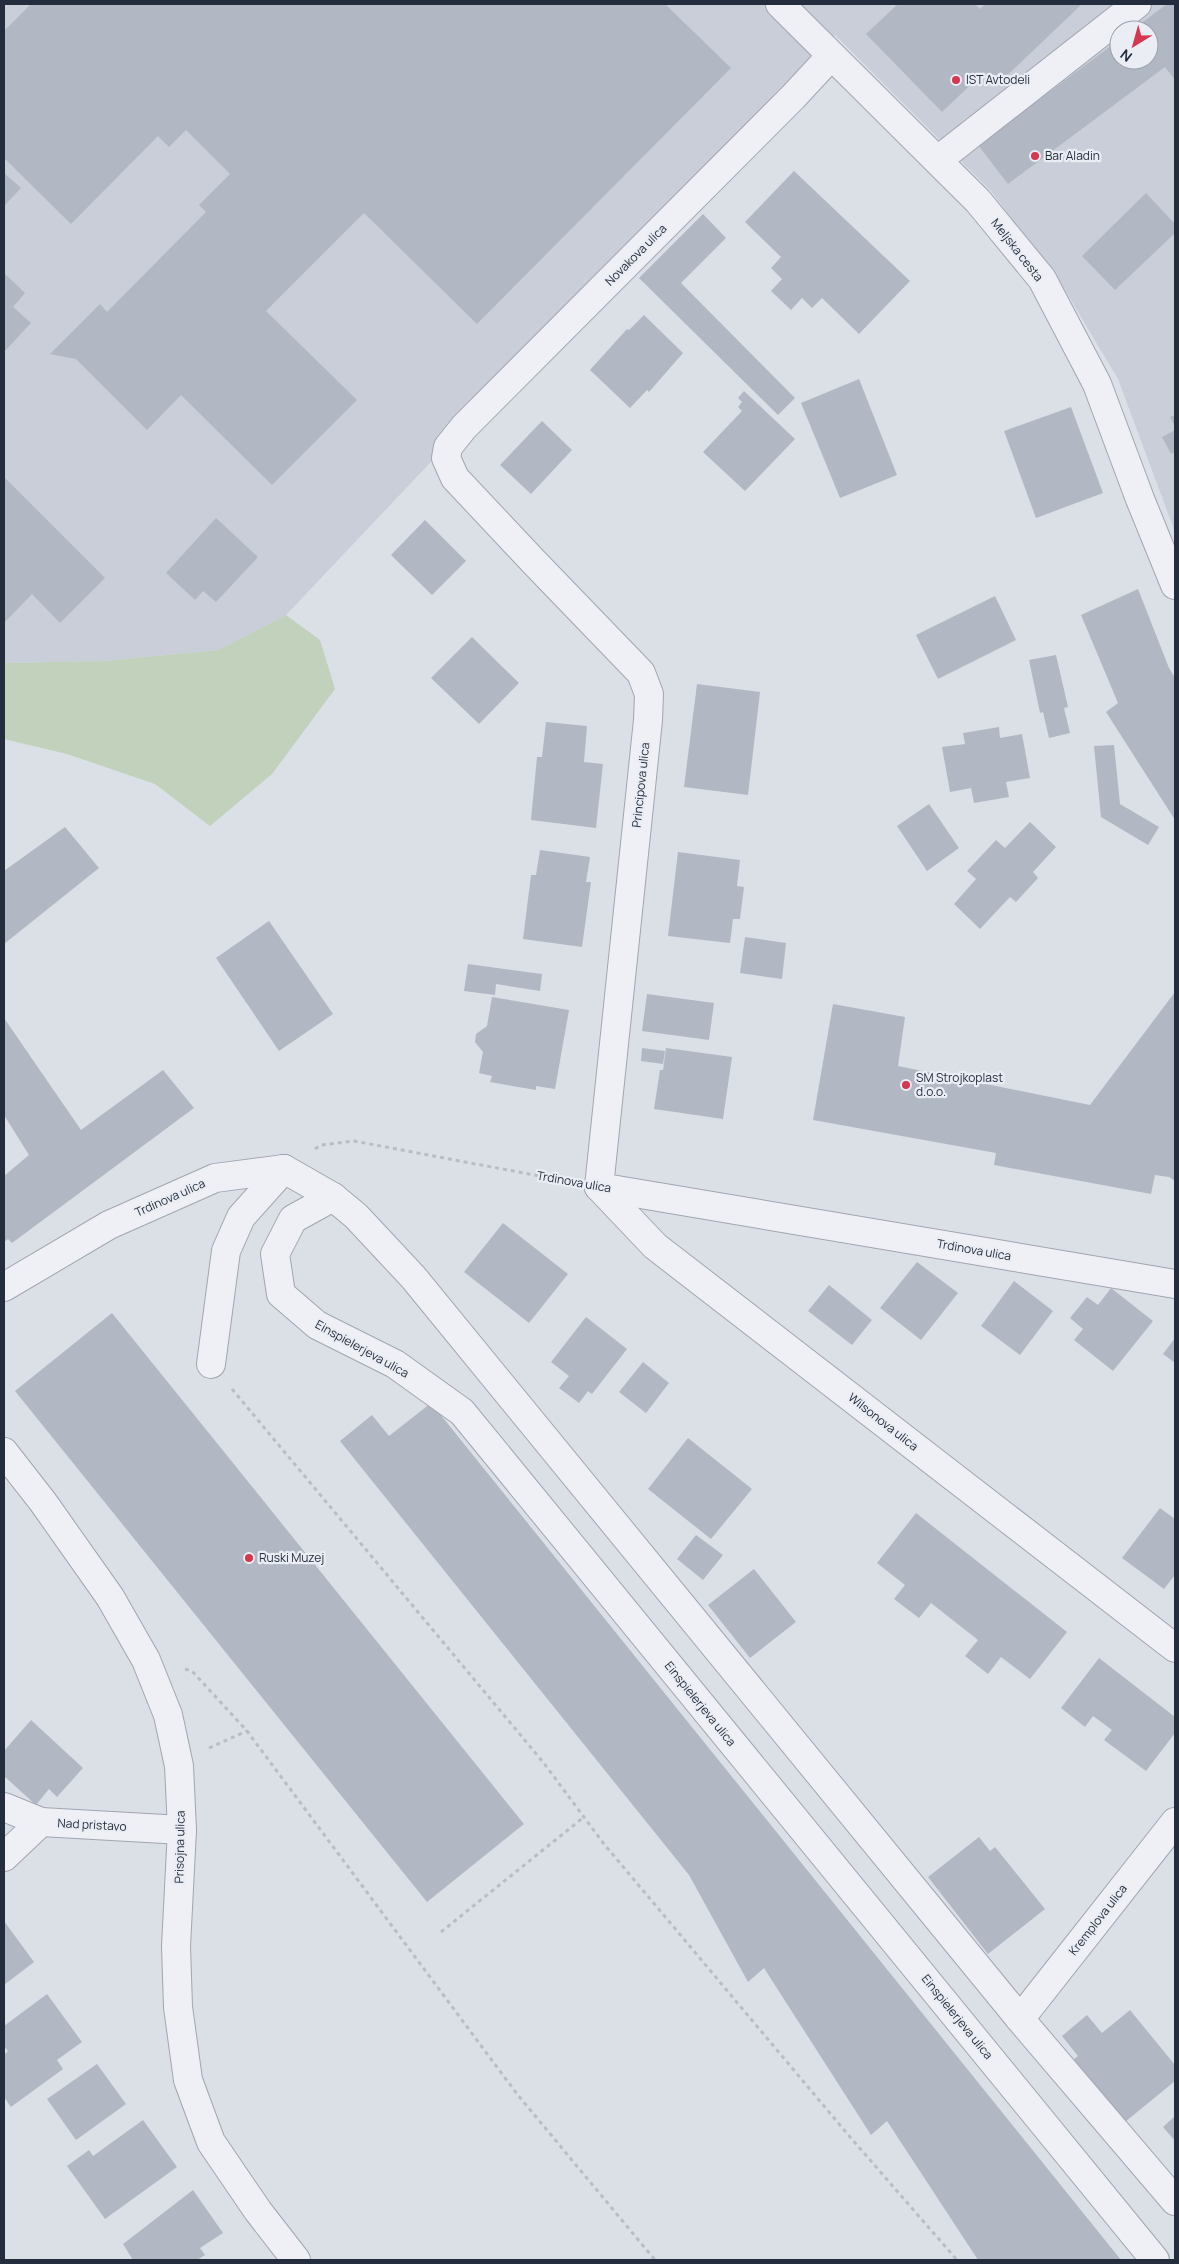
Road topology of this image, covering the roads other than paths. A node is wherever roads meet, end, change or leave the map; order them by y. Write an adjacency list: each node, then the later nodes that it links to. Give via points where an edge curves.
1 (780, 4): 3 (street, Meljska cesta)
2 (1137, 4): 4 (street)
3 (831, 56): 4 (street, Meljska cesta); 5 (street, Novakova ulica, via 457,434 448,447)
4 (938, 160): 6 (street, Meljska cesta, via 978,201 1042,278 1097,384)
5 (446, 458): 8 (street, Principova ulica, via 455,478 641,673 649,694)
6 (1175, 585)
7 (284, 1169): 9 (street); 11 (street, Trdinova ulica, via 215,1178 109,1225); 12 (street, via 241,1217 226,1251)
8 (599, 1187): 10 (street, Trdinova ulica); 14 (street, Wilsonova ulica, via 655,1246)
9 (333, 1198): 20 (street, via 356,1216 413,1277); 23 (street, Einspielerjeva ulica, via 293,1220 275,1254 281,1294 318,1325 395,1364 462,1412)
10 (1175, 1284)
11 (4, 1287)
12 (211, 1364)
13 (4, 1452): 18 (street, Prisojna ulica, via 110,1597 146,1660 168,1715 178,1766)
14 (1175, 1648)
15 (4, 1808): 16 (street, Nad pristavo)
16 (41, 1822): 18 (street, Nad pristavo); 19 (street)
17 (1175, 1822): 20 (street, Kremplova ulica)
18 (182, 1830): 22 (street, Prisojna ulica, via 176,1946 178,2007 188,2080 211,2142)
19 (4, 1857)
20 (1020, 2019): 21 (street)
21 (1175, 2201)
22 (296, 2260)
23 (1155, 2260)

